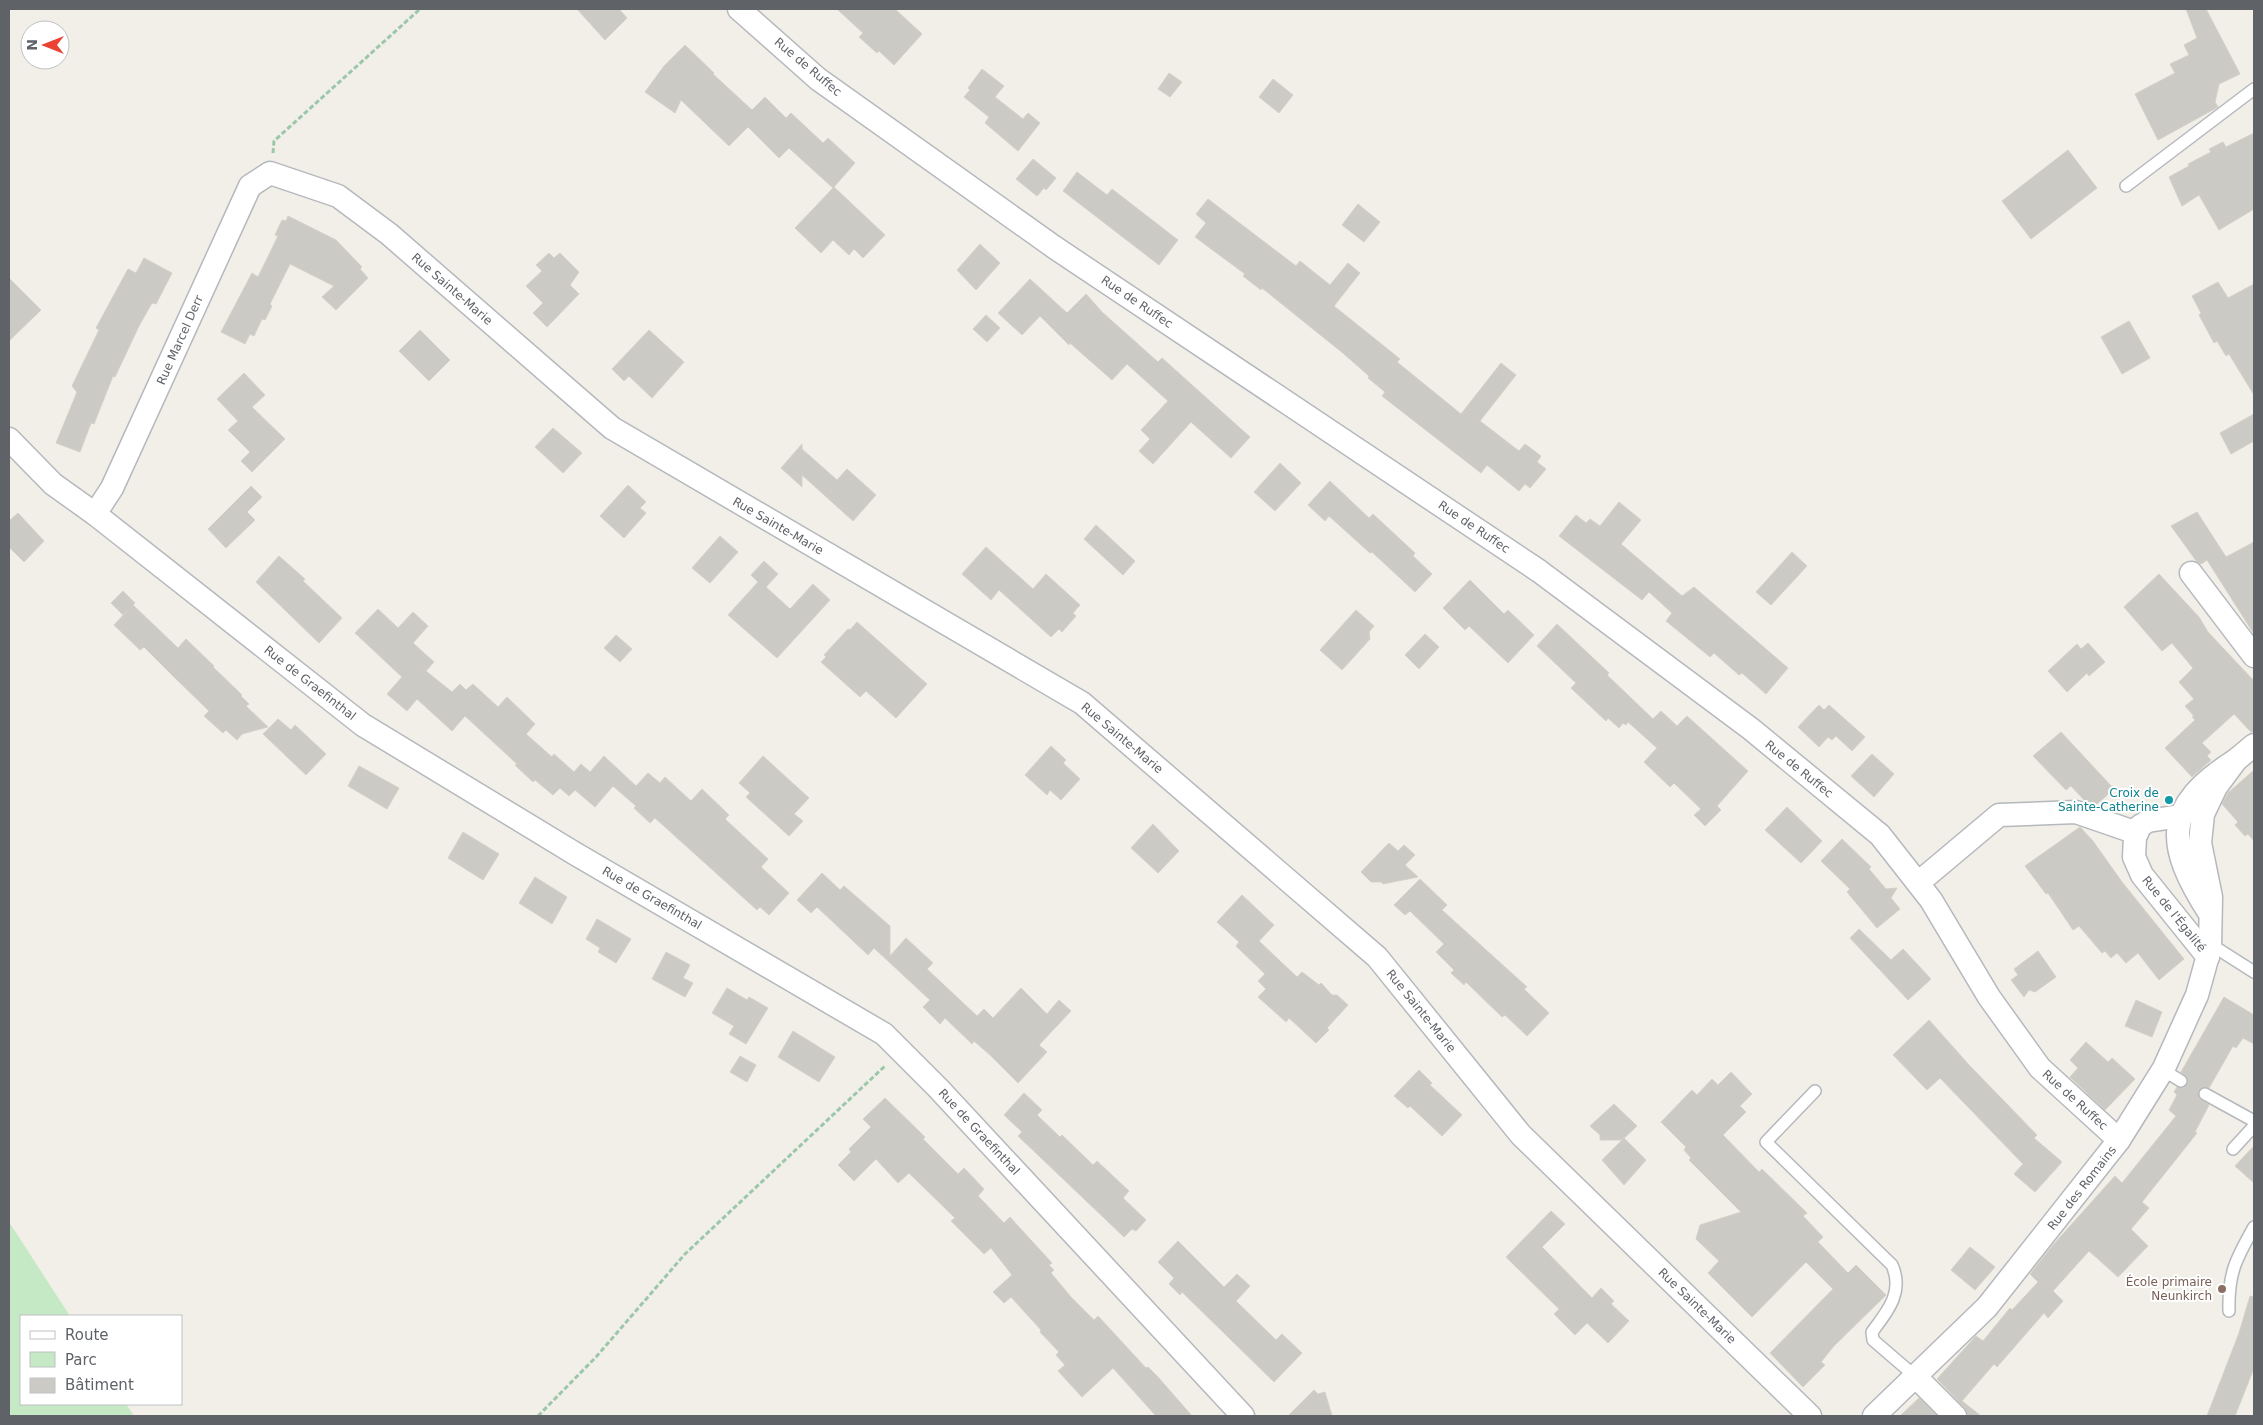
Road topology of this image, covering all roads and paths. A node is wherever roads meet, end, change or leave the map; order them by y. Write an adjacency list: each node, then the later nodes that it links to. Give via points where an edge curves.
1 (420, 9): 4 (path, via 274,141)
2 (740, 9): 14 (street, Rue de Ruffec, via 818,79 1054,247 1538,571 1751,729 1880,835)
3 (2254, 89): 5 (lane)
4 (270, 173): 7 (street, Rue Marcel Derr, via 250,186 112,488); 30 (street, Rue Sainte-Marie, via 338,196 389,234 612,428 1082,703 1377,957 1521,1135)
5 (2126, 186)
6 (9, 439): 7 (street, Rue de Graefinthal, via 53,484)
7 (96, 514): 18 (street, Rue de Graefinthal, via 363,725 884,1034)
8 (2191, 573): 9 (street)
9 (2254, 656)
10 (2254, 745): 11 (street, Rue des Romains)
11 (2236, 760): 12 (street, Rue des Romains, via 2196,790); 15 (street, Rue des Romains, via 2208,801 2201,829 2200,843 2211,897)
12 (2180, 816): 13 (street, via 2148,821 2140,826); 15 (street, Rue des Romains, via 2178,844 2191,880)
13 (2137, 833): 14 (street, via 2076,812 1999,815); 16 (street, Rue de l'Égalité, via 2134,857 2142,876)
14 (1918, 883): 23 (street, Rue de Ruffec, via 1989,997 2040,1068)
15 (2210, 914): 16 (street, Rue des Romains)
16 (2209, 950): 17 (lane); 23 (street, Rue des Romains, via 2172,1075)
17 (2254, 972)
18 (901, 1051): 28 (path, via 685,1254 596,1357); 29 (street, Rue de Graefinthal)
19 (1815, 1091): 27 (lane, via 1766,1142 1892,1265 1896,1292 1891,1308 1872,1332 1873,1340)
20 (2205, 1094): 21 (lane)
21 (2254, 1121)
22 (2254, 1126): 24 (lane)
23 (2119, 1140): 27 (street, Rue des Romains, via 1987,1308)
24 (2233, 1149)
25 (2254, 1226): 26 (lane, via 2235,1261 2228,1289)
26 (2229, 1311)
27 (1916, 1377): 31 (street, Rue des Romains); 32 (street)
28 (538, 1416)
29 (1243, 1416)
30 (1810, 1416)
31 (1874, 1416)
32 (1955, 1416)

